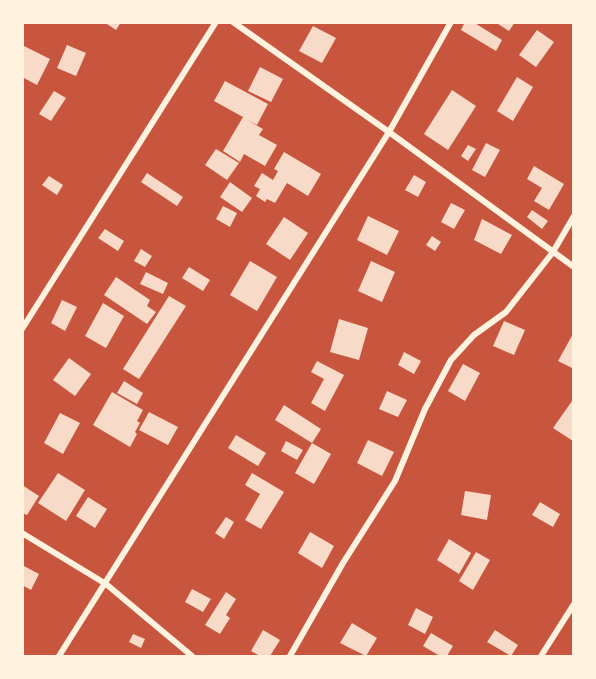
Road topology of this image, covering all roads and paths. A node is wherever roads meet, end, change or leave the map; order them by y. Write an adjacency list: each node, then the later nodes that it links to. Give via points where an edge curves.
1 (216, 22): 8 (street)
2 (233, 22): 4 (street)
3 (451, 22): 4 (street)
4 (389, 132): 6 (street); 10 (street)
5 (573, 216): 6 (street)
6 (553, 252): 7 (street); 14 (street, via 506,312 474,335 451,360 425,409 395,481)
7 (573, 267)
8 (22, 329)
9 (22, 533): 10 (street)
10 (106, 584): 12 (street); 13 (street)
11 (573, 604): 15 (street)
12 (59, 657)
13 (192, 657)
14 (290, 657)
15 (541, 657)

